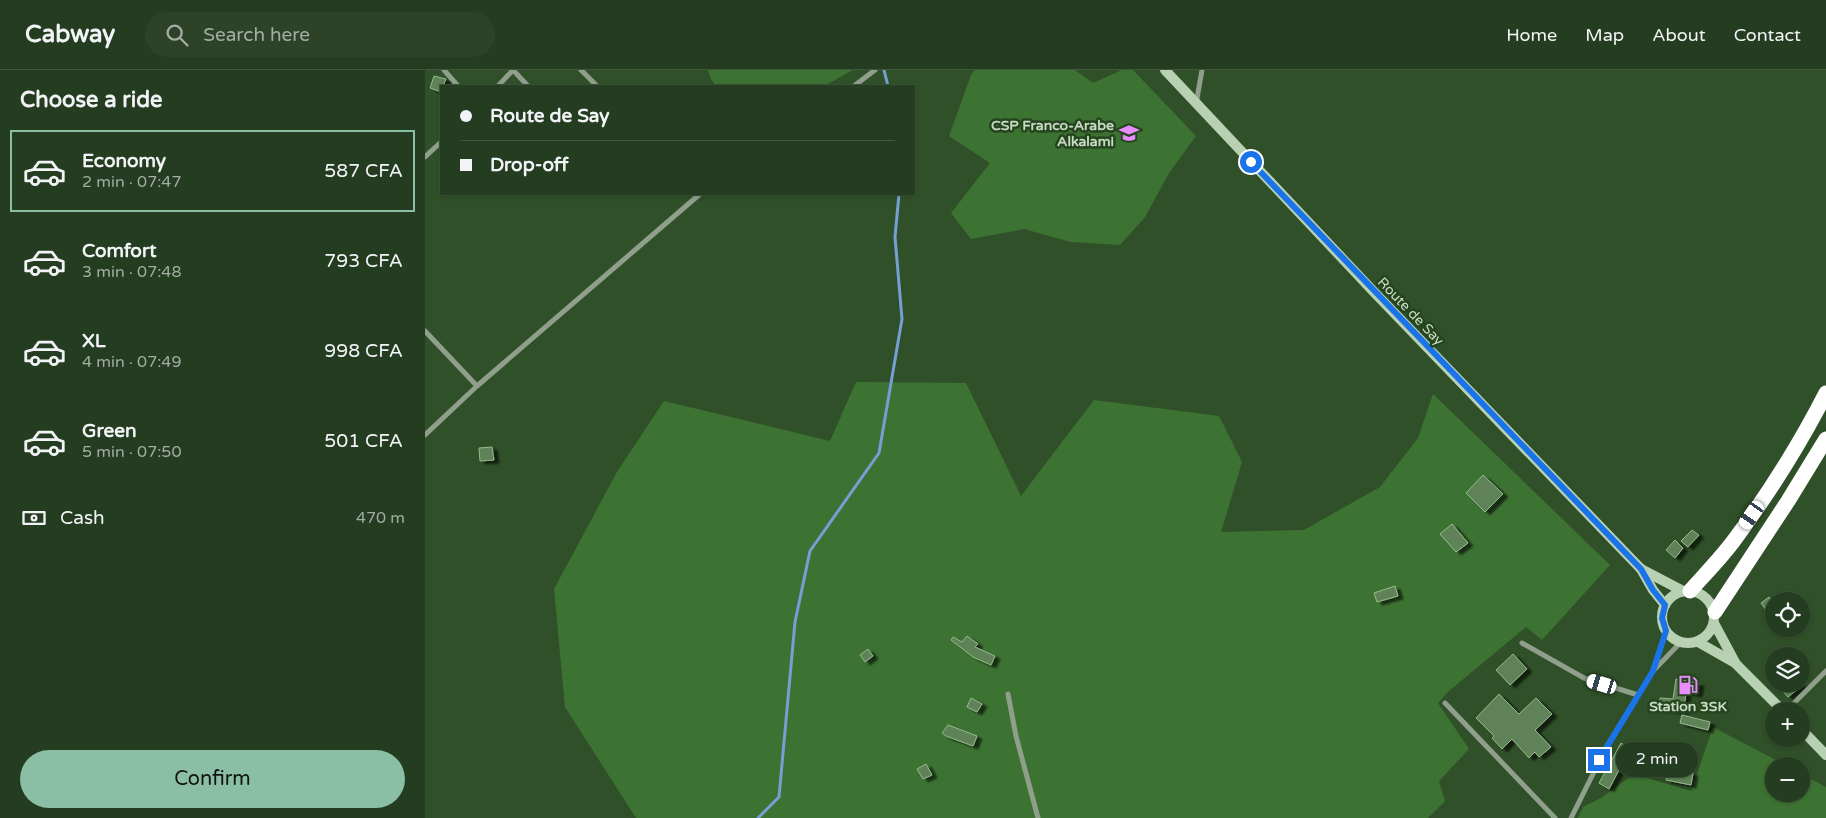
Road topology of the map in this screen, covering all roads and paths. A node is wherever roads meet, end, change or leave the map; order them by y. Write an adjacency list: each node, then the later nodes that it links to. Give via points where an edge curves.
1 (444, 70): 7 (street)
2 (513, 70): 8 (street); 9 (street)
3 (581, 70): 10 (street)
4 (875, 70): 11 (street)
5 (1165, 70): 12 (main road, Route de Say)
6 (1202, 70): 12 (street)
7 (457, 85)
8 (499, 85)
9 (527, 85)
10 (596, 85)
11 (855, 85)
12 (1196, 104): 21 (main road, Route de Say)
13 (440, 143): 14 (street)
14 (425, 157)
15 (699, 195): 17 (street)
16 (425, 331): 17 (street)
17 (477, 386): 19 (street)
18 (1826, 393): 22 (highway, via 1811,423 1734,540)
19 (425, 435)
20 (1826, 438): 24 (highway)
21 (1641, 569): 22 (main road, Route de Say); 23 (main road, Route de Say)
22 (1686, 591): 23 (main road, via 1669,599); 24 (main road, via 1697,592 1709,600)
23 (1665, 605): 25 (main road, via 1662,618)
24 (1714, 618): 27 (main road, via 1708,634); 29 (main road)
25 (1666, 631): 26 (main road); 30 (street)
26 (1681, 642): 27 (main road); 30 (street)
27 (1698, 642): 29 (main road)
28 (1522, 643): 33 (street, via 1584,678)
29 (1736, 664): 34 (main road)
30 (1653, 671): 33 (street)
31 (1826, 671): 35 (street)
32 (1008, 694): 39 (street)
33 (1638, 695): 41 (street, via 1607,746)
34 (1776, 702)
35 (1794, 702)
36 (1445, 703): 40 (street)
37 (1810, 738): 38 (main road)
38 (1826, 755)
39 (1038, 818)
40 (1555, 818)
41 (1571, 818)

